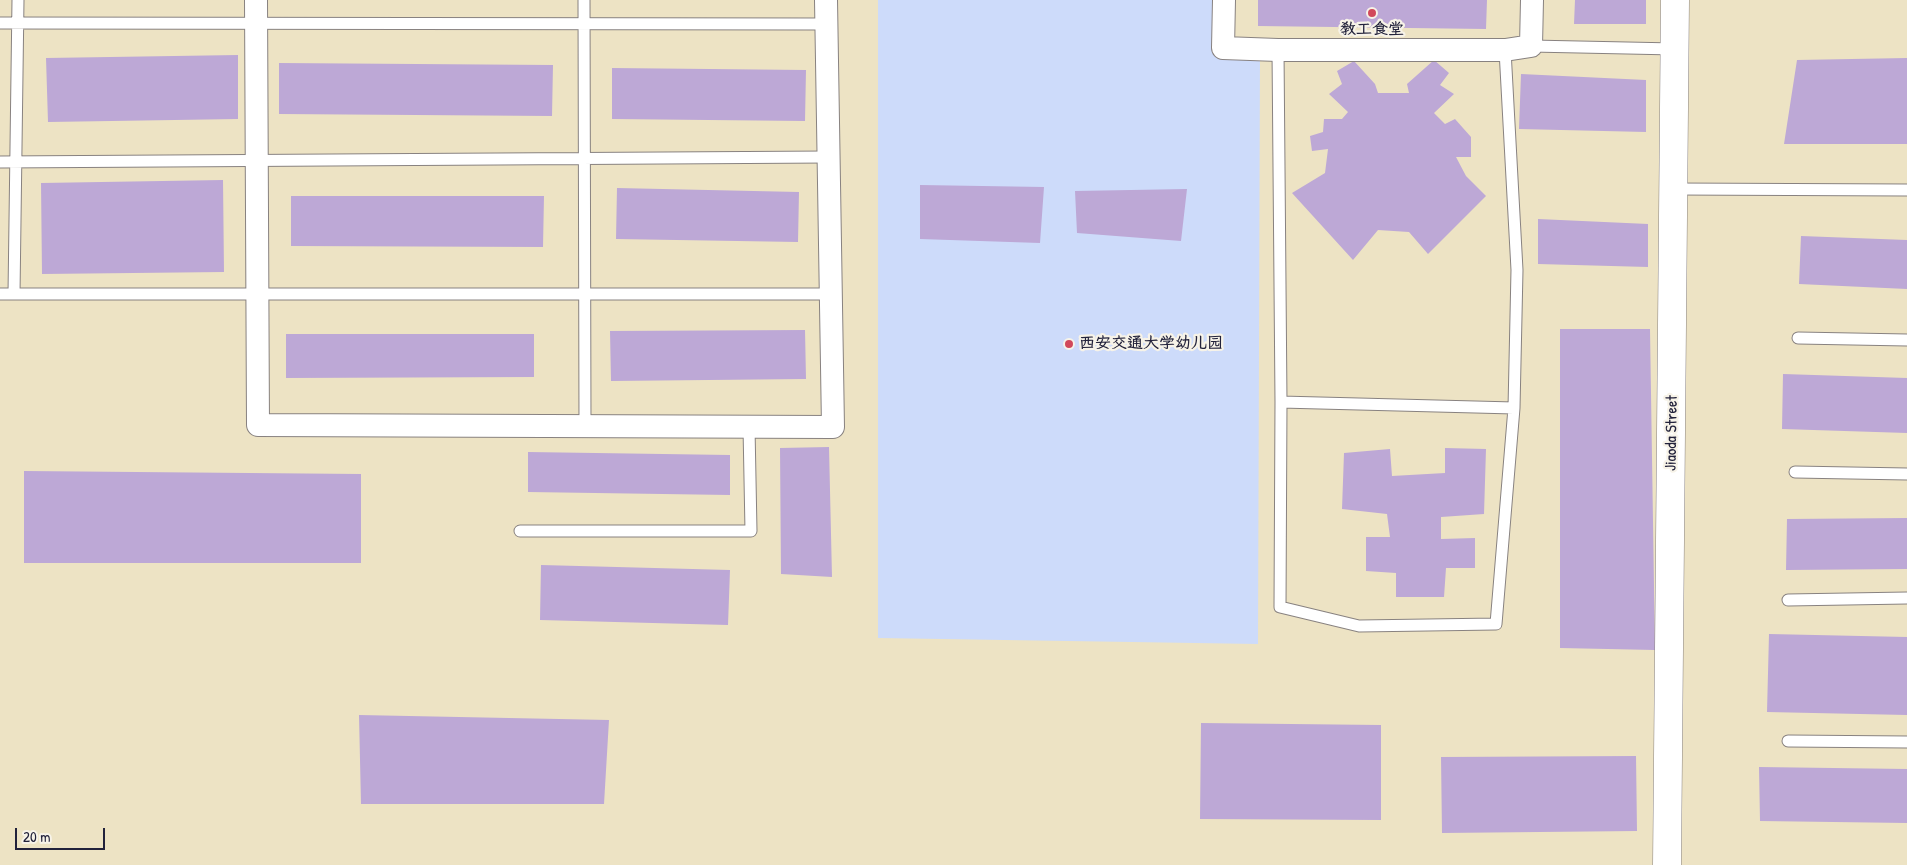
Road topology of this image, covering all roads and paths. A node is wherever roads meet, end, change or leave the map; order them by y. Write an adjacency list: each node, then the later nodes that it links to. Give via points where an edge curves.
1 (18, 0): 9 (lane)
2 (256, 0): 10 (street)
3 (584, 0): 11 (lane)
4 (826, 0): 12 (street)
5 (1224, 0): 15 (street, via 1223,48)
6 (1532, 0): 13 (street)
7 (1675, 0): 14 (street, Jiaoda Street)
8 (0, 23): 9 (lane)
9 (18, 23): 10 (lane); 21 (lane)
10 (256, 23): 11 (lane); 19 (street)
11 (583, 24): 12 (lane); 18 (lane)
12 (826, 24): 17 (street)
13 (1531, 46): 14 (lane); 16 (street)
14 (1675, 49): 22 (street, Jiaoda Street)
15 (1278, 50): 16 (street); 31 (lane)
16 (1505, 50): 32 (lane, via 1517,270)
17 (828, 157): 18 (lane); 28 (street)
18 (584, 159): 19 (lane); 27 (lane)
19 (257, 161): 21 (lane); 26 (street)
20 (0, 162): 21 (lane)
21 (16, 162): 25 (lane)
22 (1674, 189): 23 (lane); 42 (street, Jiaoda Street)
23 (1907, 190)
24 (0, 294): 25 (lane)
25 (14, 294): 26 (lane)
26 (257, 294): 27 (lane); 33 (street, via 258,425)
27 (584, 294): 28 (lane); 33 (lane)
28 (831, 294): 34 (street, via 833,427)
29 (1798, 338): 30 (lane)
30 (1907, 340)
31 (1281, 402): 32 (lane); 32 (lane, via 1280,607 1359,626 1496,624)
32 (1514, 408)
33 (585, 426): 34 (street)
34 (749, 427): 37 (lane, via 751,531)
35 (1795, 472): 36 (lane)
36 (1907, 474)
37 (520, 531)
38 (1907, 598): 39 (lane)
39 (1788, 600)
40 (1788, 741): 41 (lane)
41 (1907, 742)
42 (1667, 865)

